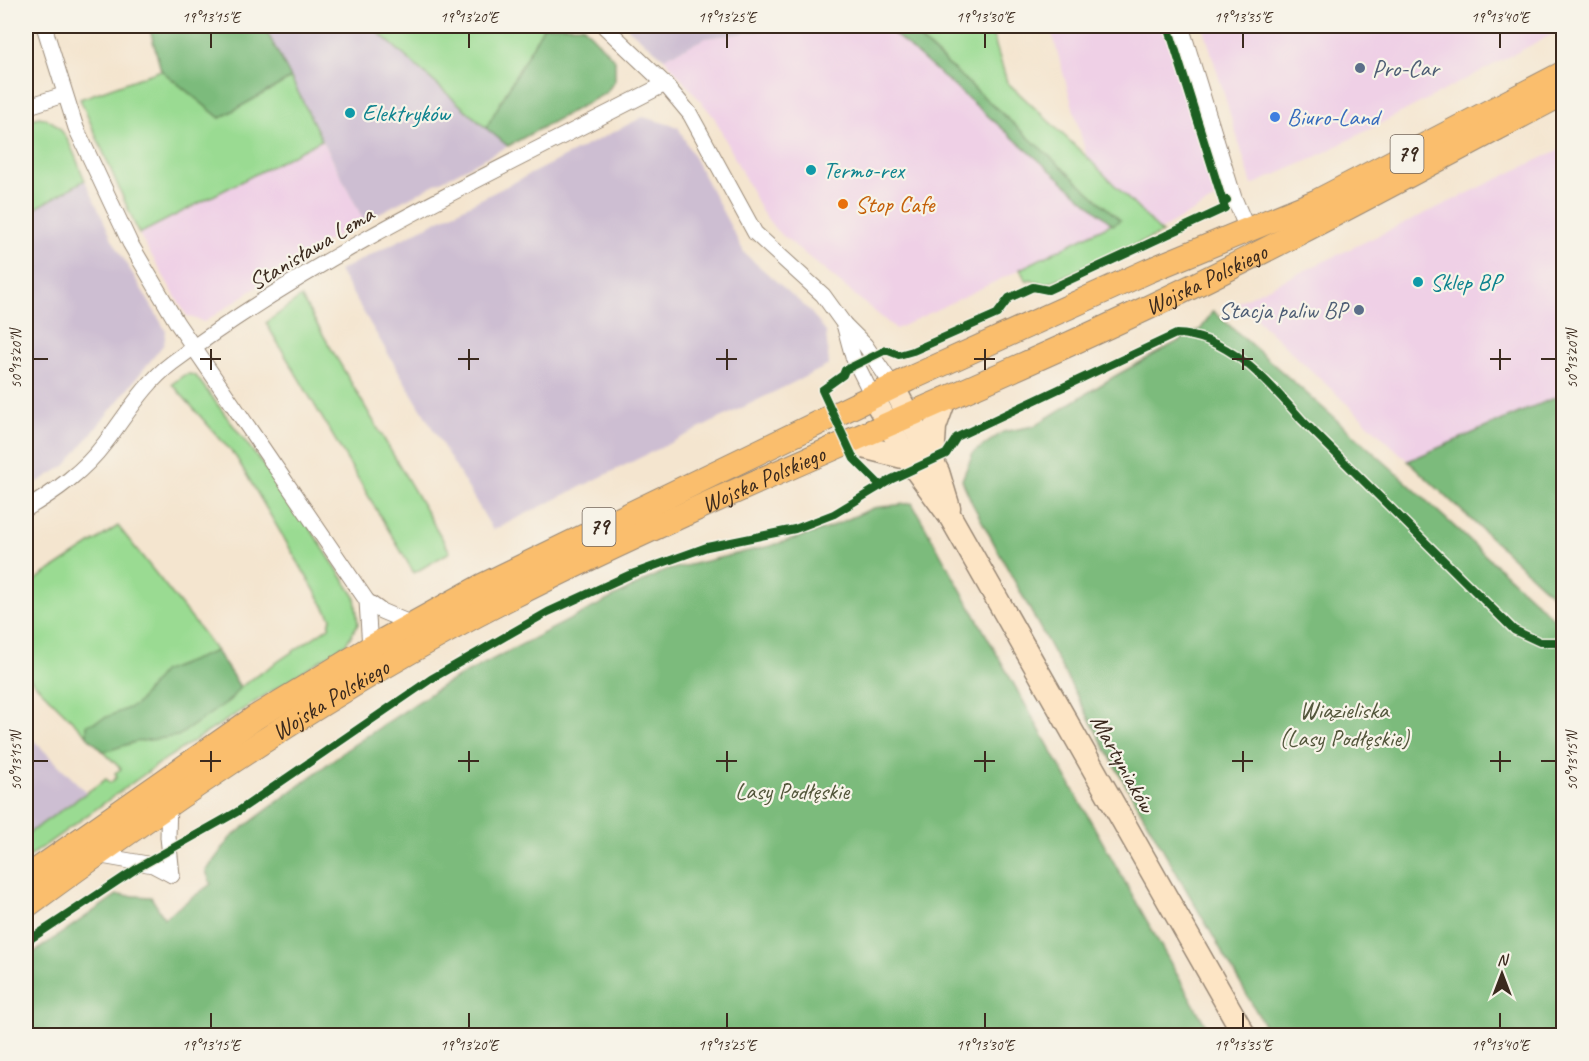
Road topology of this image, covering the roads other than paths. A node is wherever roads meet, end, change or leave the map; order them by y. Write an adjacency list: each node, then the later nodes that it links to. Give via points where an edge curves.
1 (44, 26): 7 (street)
2 (604, 26): 5 (street)
3 (1181, 26): 9 (street, via 1234,198)
4 (1563, 73): 9 (main road, Wojska Polskiego / 79, via 1318,201)
5 (665, 84): 10 (street, via 704,135 755,233 823,295); 11 (street, Stanisława Lema, via 350,247)
6 (1563, 93): 13 (main road, Wojska Polskiego / 79, via 1145,309)
7 (63, 94): 8 (street); 11 (street, via 101,186 130,243)
8 (26, 106)
9 (1248, 231): 12 (main road, Wojska Polskiego / 79, via 1148,271)
10 (844, 324): 12 (street, via 865,345); 12 (street, via 853,357)
11 (194, 348): 18 (street, Stanisława Lema, via 150,383 78,473); 20 (street)
12 (883, 391): 14 (main road, Martyniaków); 21 (main road, Wojska Polskiego / 79, via 540,557)
13 (945, 399): 14 (main road, Wojska Polskiego / 79); 17 (main road, via 935,427)
14 (899, 420): 15 (main road, Wojska Polskiego / 79); 16 (main road, Martyniaków); 17 (main road, Martyniaków)
15 (847, 443): 16 (main road); 23 (main road, Wojska Polskiego / 79, via 623,542 501,602 313,709)
16 (906, 458): 19 (main road, Martyniaków)
17 (933, 460): 19 (main road, Martyniaków)
18 (26, 509)
19 (951, 518): 27 (main road, Martyniaków)
20 (367, 601): 21 (street); 22 (street)
21 (412, 624): 22 (main road, Wojska Polskiego / 79)
22 (370, 648): 25 (main road, Wojska Polskiego / 79, via 213,745)
23 (170, 803): 24 (main road, Wojska Polskiego / 79); 24 (street, via 168,850 172,874 153,865)
24 (96, 855): 26 (main road, Wojska Polskiego / 79)
25 (26, 878)
26 (26, 906)
27 (1245, 1035)

